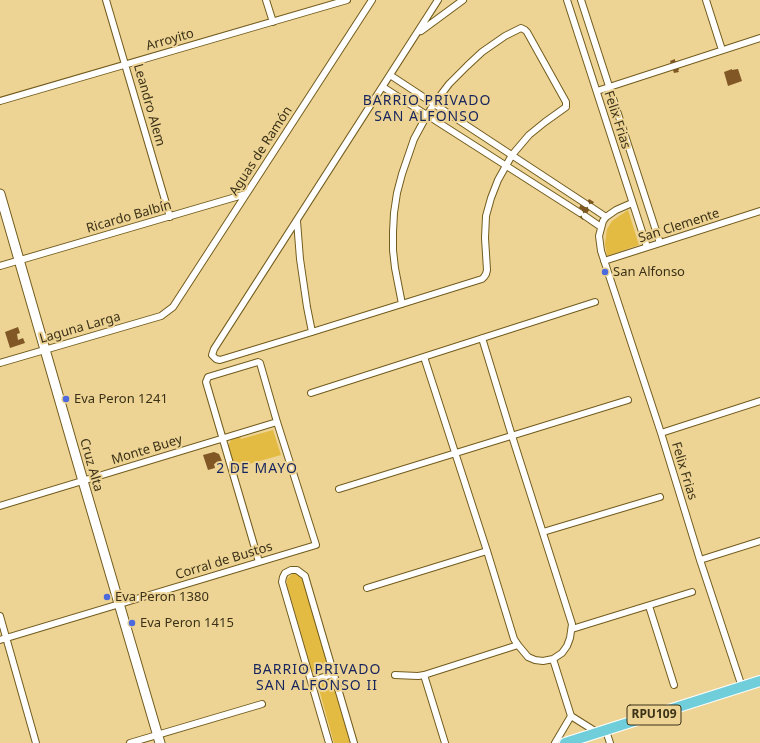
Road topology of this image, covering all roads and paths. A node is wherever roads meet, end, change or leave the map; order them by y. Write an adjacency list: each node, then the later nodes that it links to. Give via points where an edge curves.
1 (106, 0): 14 (street, Leandro Alem)
2 (266, 0): 10 (street)
3 (347, 0): 10 (street, Arroyito)
4 (372, 0): 25 (street, Aguas de Ramón)
5 (438, 0): 11 (street)
6 (463, 0): 11 (street)
7 (567, 0): 18 (street, Felix Frias)
8 (581, 0): 17 (street, Felix Frias)
9 (706, 0): 13 (street)
10 (273, 22): 14 (street, Arroyito)
11 (416, 34): 15 (street)
12 (760, 38): 13 (street)
13 (722, 50): 17 (street)
14 (125, 65): 19 (street, Arroyito); 28 (street, Leandro Alem)
15 (390, 75): 16 (street); 20 (street)
16 (383, 87): 21 (street); 30 (street)
17 (610, 87): 18 (street); 32 (street, Felix Frias)
18 (597, 92): 26 (street, Felix Frias)
19 (0, 101)
20 (434, 104): 21 (street); 22 (street); 22 (street, via 449,84 482,52 516,30 525,30 566,102 566,107 536,129)
21 (427, 115): 23 (street); 38 (street, via 414,139 397,193 394,213 393,250)
22 (512, 155): 23 (street); 29 (street)
23 (506, 165): 31 (street); 38 (street, via 486,216 487,270 484,277)
24 (0, 194): 34 (main road, Cruz Alta)
25 (246, 194): 28 (street, Ricardo Balbín); 39 (street, Aguas de Ramón, via 173,307)
26 (632, 203): 29 (street); 33 (street, Felix Frias)
27 (760, 211): 32 (street, San Clemente)
28 (170, 216): 34 (street, Ricardo Balbín)
29 (606, 217): 31 (street)
30 (297, 221): 40 (street, via 300,259); 40 (street, via 214,349 212,356 220,360)
31 (601, 227): 35 (street, Felix Frias, via 599,236)
32 (660, 243): 33 (street, San Clemente)
33 (647, 247): 35 (street, San Clemente)
34 (19, 260): 36 (street, Ricardo Balbín); 42 (main road, Cruz Alta)
35 (604, 261): 49 (street, Felix Frias)
36 (0, 266)
37 (595, 302): 41 (street)
38 (402, 304): 40 (street)
39 (166, 313): 42 (street, Laguna Larga)
40 (312, 332)
41 (482, 338): 43 (street); 50 (street)
42 (44, 350): 44 (street, Laguna Larga); 53 (main road, Cruz Alta)
43 (424, 357): 45 (street); 52 (street)
44 (0, 363)
45 (311, 393)
46 (628, 400): 50 (street)
47 (760, 401): 49 (street)
48 (277, 422): 51 (street, Monte Buey); 51 (street, via 258,362 206,379); 61 (street, Corral de Bustos, via 316,545)
49 (661, 432): 60 (street, Felix Frias)
50 (512, 436): 52 (street); 57 (street)
51 (222, 438): 53 (street, Monte Buey); 61 (street)
52 (455, 453): 54 (street); 59 (street)
53 (82, 481): 56 (street, Monte Buey); 64 (main road, Cruz Alta)
54 (339, 489)
55 (660, 497): 57 (street)
56 (0, 506)
57 (543, 532): 67 (street)
58 (760, 541): 60 (street)
59 (487, 551): 62 (street); 69 (street)
60 (700, 560): 77 (street, Felix Frias)
61 (259, 562): 64 (street, Corral de Bustos)
62 (367, 588)
63 (692, 592): 65 (street)
64 (119, 605): 68 (street, Corral de Bustos); 81 (main road, Cruz Alta)
65 (649, 606): 67 (street); 76 (street)
66 (0, 616): 68 (street)
67 (572, 629): 70 (street, via 567,646)
68 (3, 640): 82 (street)
69 (518, 645): 70 (street, via 528,658 543,661); 73 (street)
70 (553, 659): 79 (street)
71 (334, 674): 74 (street); 74 (street, via 304,576 297,570 291,570 285,573 282,582); 85 (street)
72 (395, 675): 73 (street)
73 (424, 675): 86 (street)
74 (311, 681): 84 (street)
75 (760, 681): 77 (main road, RPU109)
76 (674, 685)
77 (742, 688): 80 (main road, RPU109)
78 (262, 704): 81 (street)
79 (572, 716): 80 (street); 87 (street)
80 (602, 732): 88 (main road, RPU109); 89 (street)
81 (159, 739): 83 (street)
82 (36, 743)
83 (130, 743)
84 (329, 743)
85 (354, 743)
86 (445, 743)
87 (555, 743)
88 (565, 743)
89 (610, 743)

